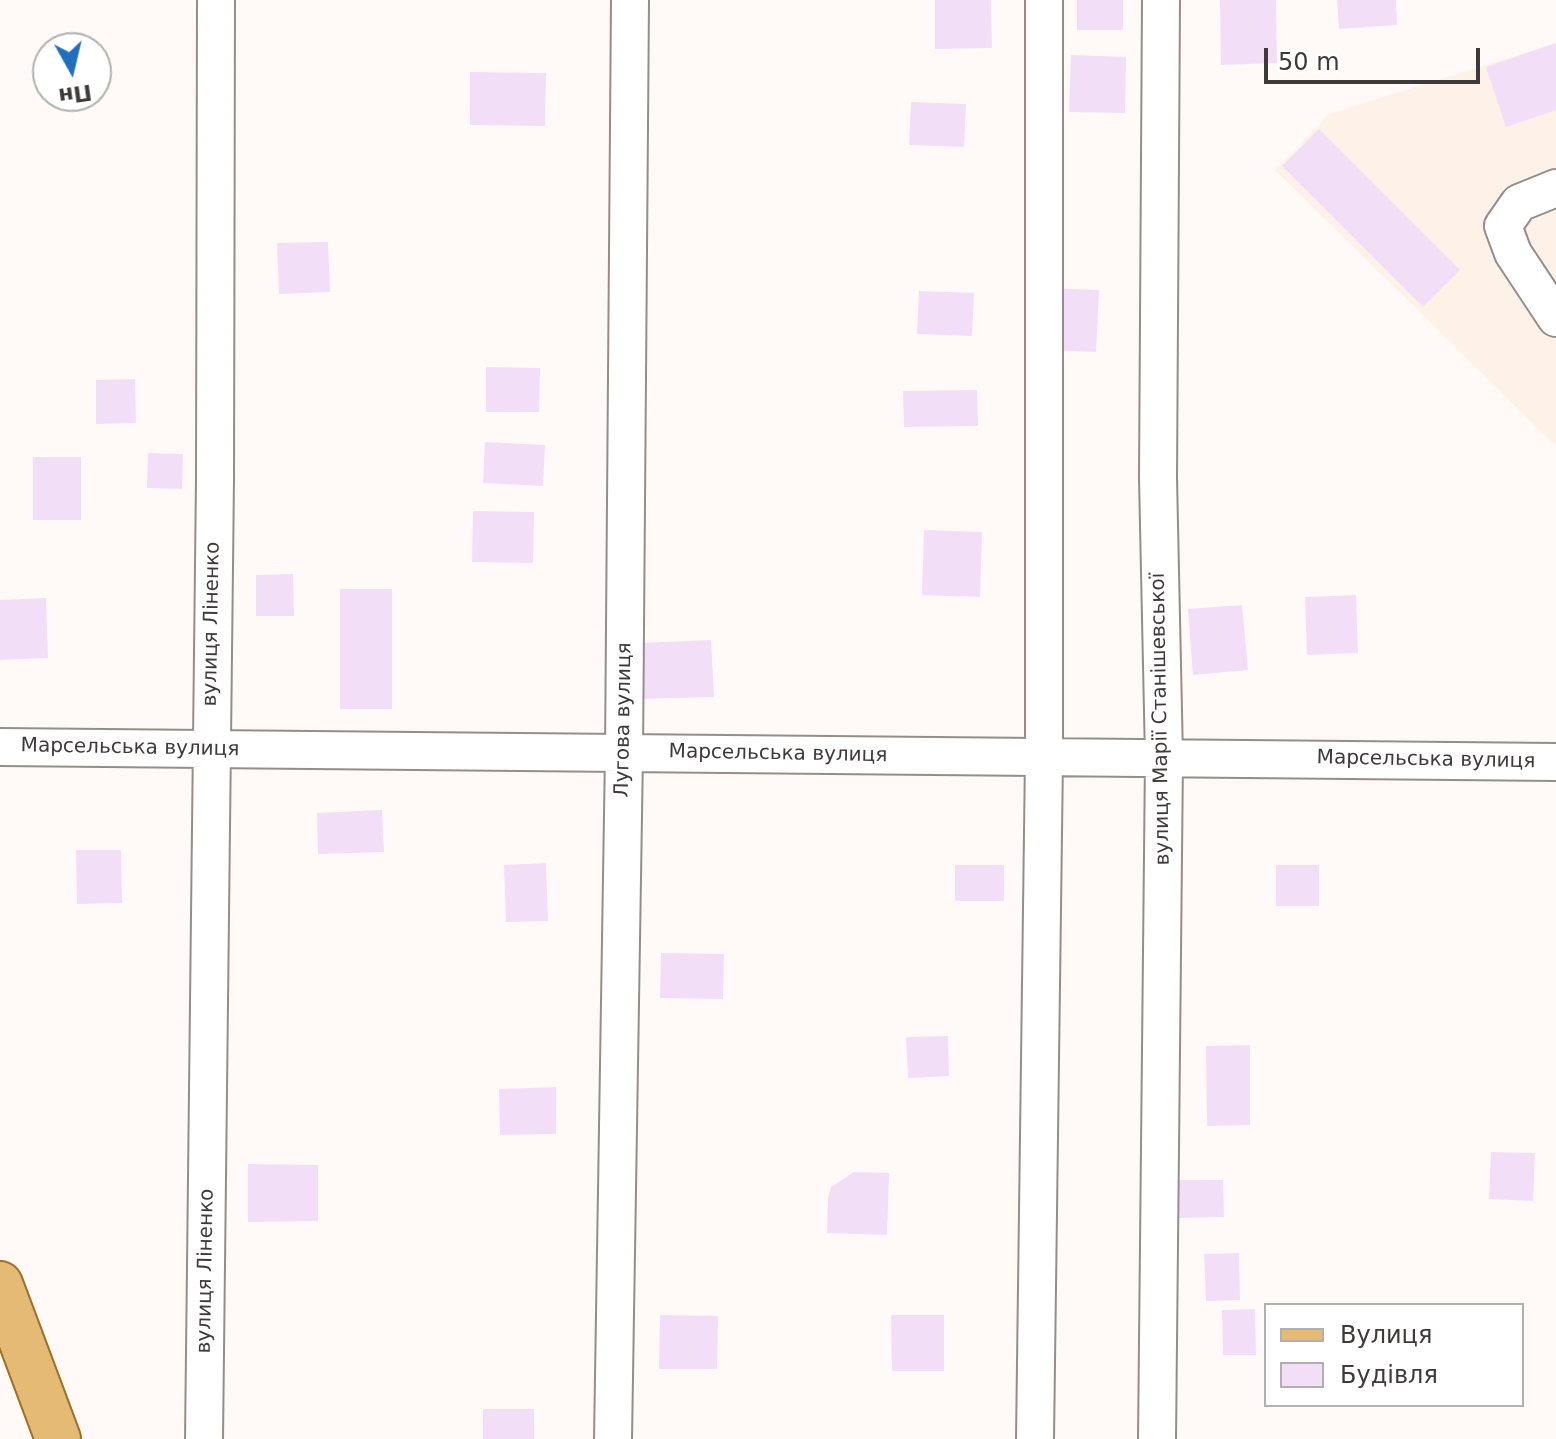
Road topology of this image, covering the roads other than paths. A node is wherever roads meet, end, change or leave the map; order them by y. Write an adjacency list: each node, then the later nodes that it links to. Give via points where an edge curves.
1 (216, 0): 8 (street, вулиця Ліненко)
2 (630, 0): 9 (street, Лугова вулиця)
3 (1044, 0): 10 (street)
4 (1161, 0): 11 (street, вулиця Марії Станішевської, via 1158,478)
5 (1556, 188): 6 (street, via 1519,203 1503,226 1513,253)
6 (1556, 318)
7 (0, 747): 8 (street, Марсельська вулиця)
8 (211, 748): 9 (street, Марсельська вулиця); 15 (street, вулиця Ліненко)
9 (624, 753): 10 (street, Марсельська вулиця); 16 (street, Лугова вулиця)
10 (1044, 757): 11 (street, Марсельська вулиця); 17 (street)
11 (1164, 758): 12 (street, Марсельська вулиця); 18 (street, вулиця Марії Станішевської)
12 (1556, 762)
13 (0, 1284): 14 (main road)
14 (58, 1439)
15 (204, 1439)
16 (613, 1439)
17 (1035, 1439)
18 (1157, 1439)

